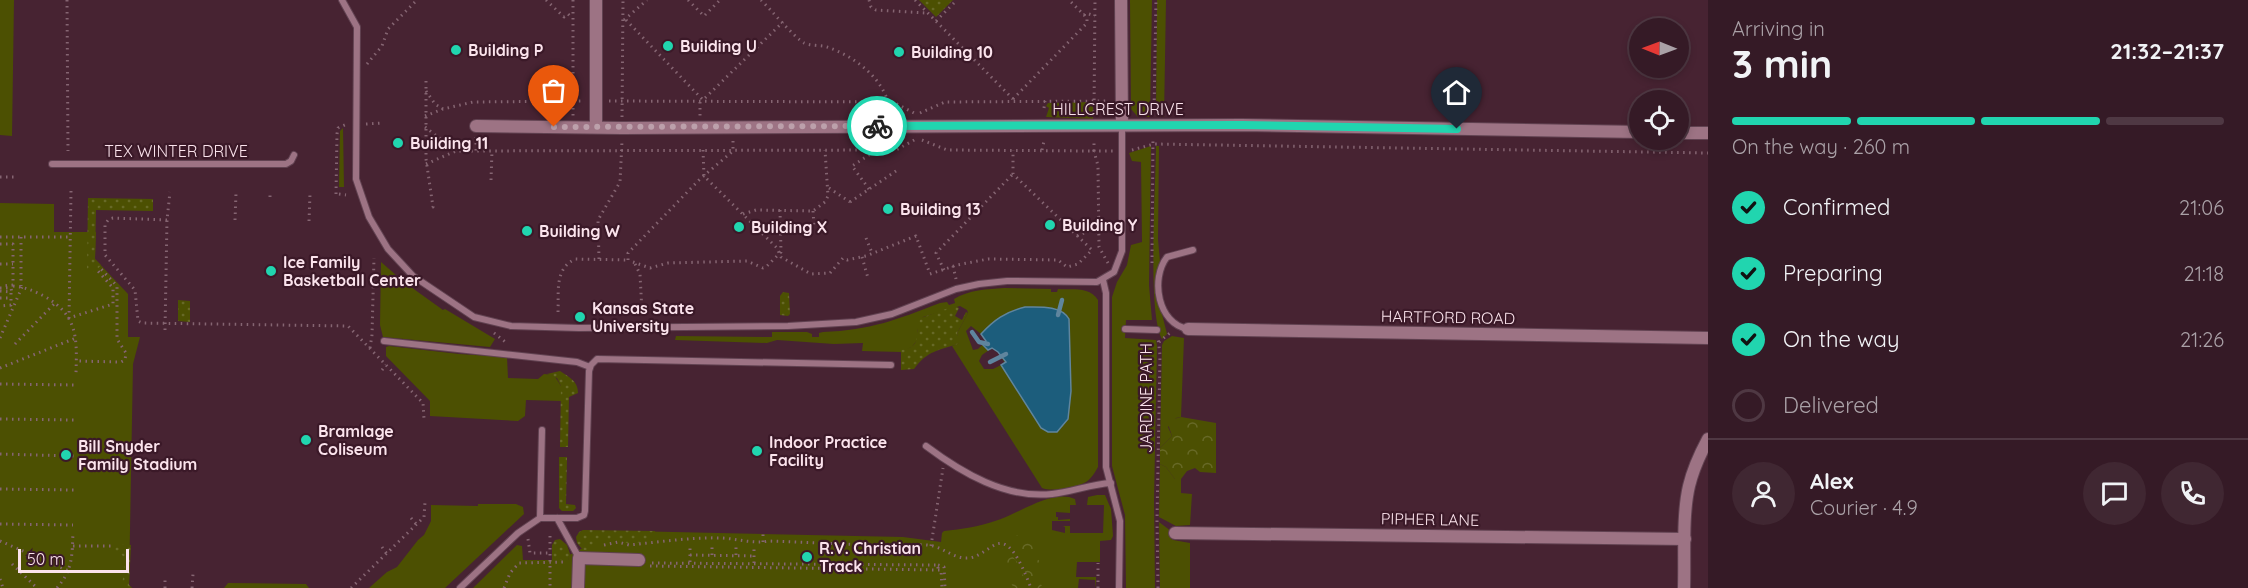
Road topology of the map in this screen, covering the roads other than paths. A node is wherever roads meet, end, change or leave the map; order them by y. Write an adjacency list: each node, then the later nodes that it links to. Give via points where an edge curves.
1 (342, 0): 13 (lane, via 357,27 356,179 369,217 388,249 413,276 474,317 511,326 579,328 788,326 856,322 979,284)
2 (596, 0): 6 (street)
3 (1121, 0): 4 (street)
4 (1122, 125): 6 (street, HILLCREST DRIVE); 7 (street, HILLCREST DRIVE); 13 (lane, via 1122,251 1114,272)
5 (476, 126): 6 (street, HILLCREST DRIVE)
6 (596, 127)
7 (1629, 132)
8 (1689, 133): 9 (street)
9 (1708, 133)
10 (294, 155): 11 (lane, TEX WINTER DRIVE, via 286,165)
11 (52, 164)
12 (1193, 250): 14 (lane, via 1167,257 1160,276 1164,313)
13 (1103, 280): 24 (lane, via 1106,467)
14 (1182, 327): 17 (street, HARTFORD ROAD)
15 (1125, 329): 16 (lane)
16 (1157, 330)
17 (1708, 338)
18 (384, 341): 20 (lane, via 577,362)
19 (891, 365): 20 (lane, via 604,358)
20 (590, 367): 26 (lane, via 585,511 577,518)
21 (542, 430): 25 (lane)
22 (1708, 439): 28 (street, via 1688,488)
23 (926, 446): 24 (lane, via 975,477 1014,492 1054,494)
24 (1111, 483): 33 (lane, via 1120,521)
25 (540, 518): 26 (lane); 31 (lane, via 518,533)
26 (557, 518): 29 (lane)
27 (1175, 533): 28 (street, PIPHER LANE)
28 (1685, 539): 34 (street)
29 (575, 560): 30 (street); 32 (street)
30 (641, 563)
31 (460, 588)
32 (578, 588)
33 (1119, 588)
34 (1684, 588)

